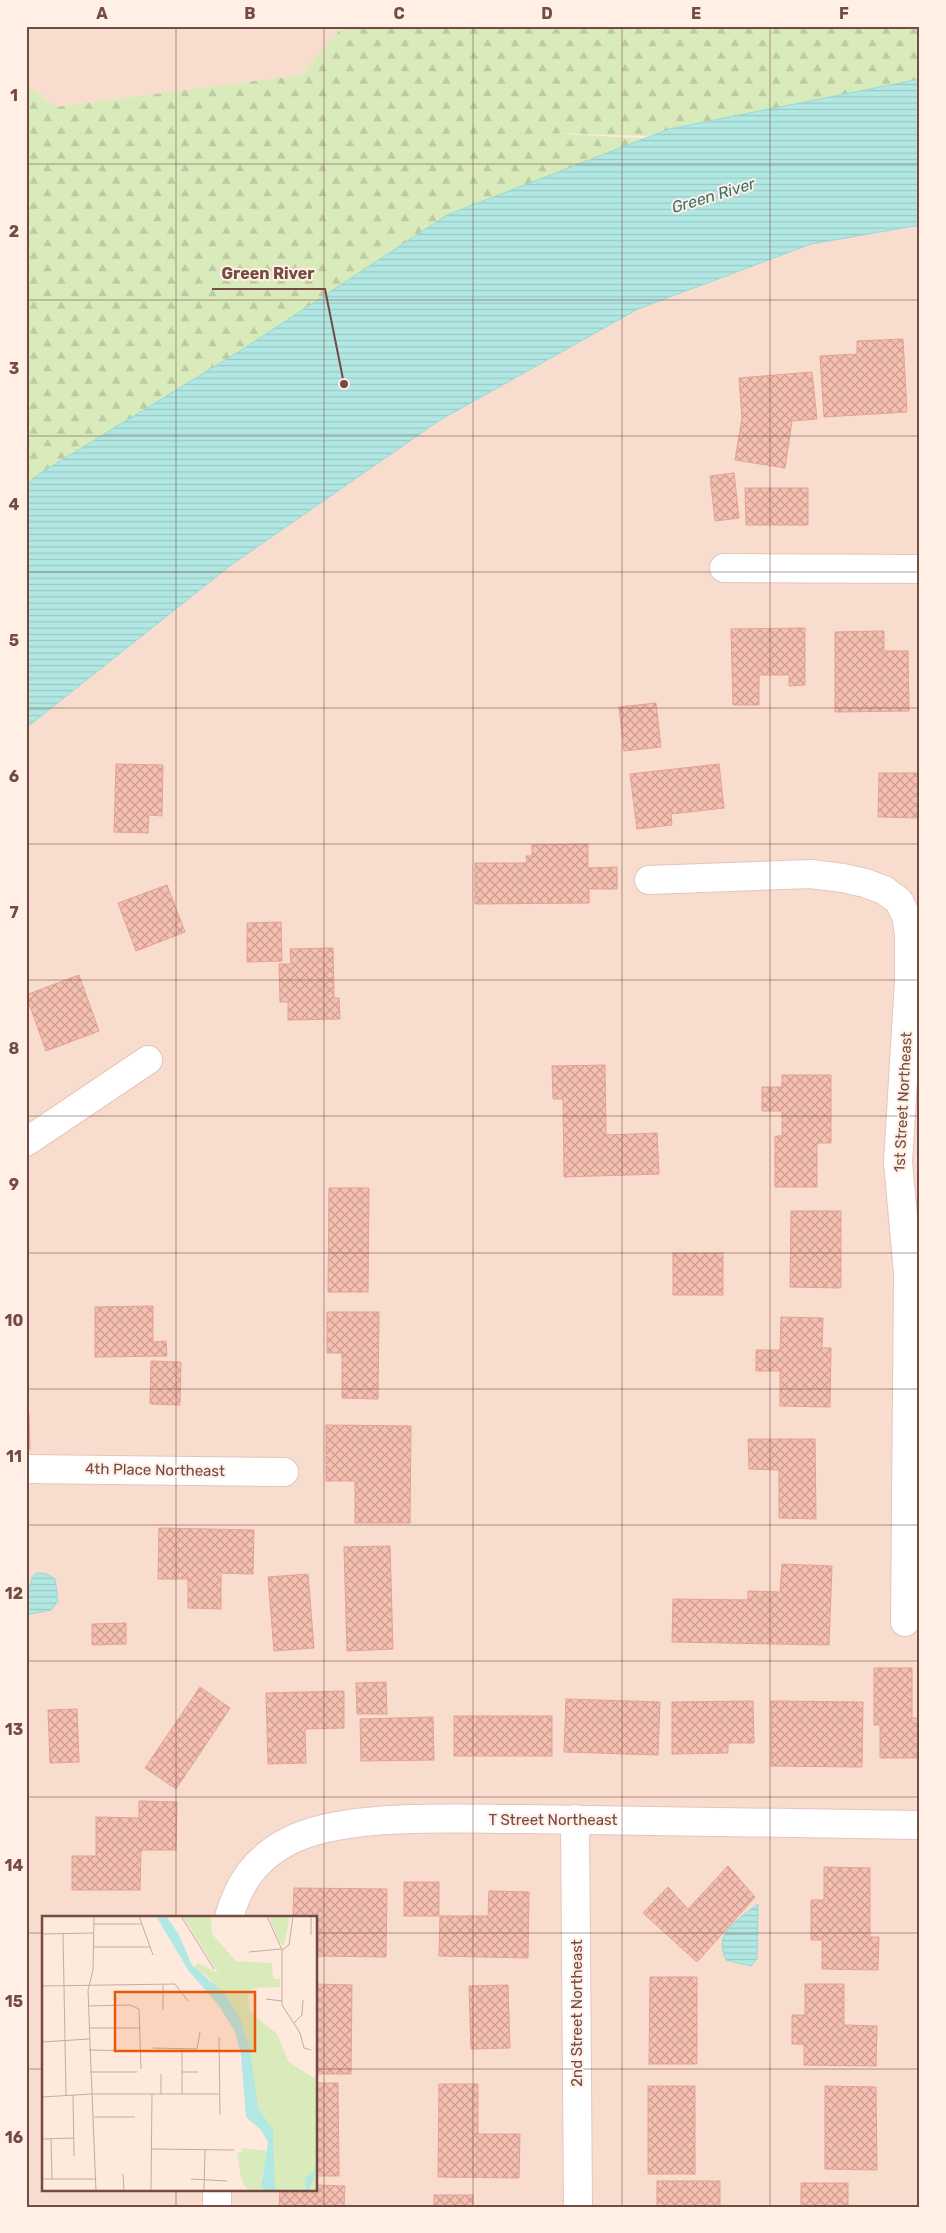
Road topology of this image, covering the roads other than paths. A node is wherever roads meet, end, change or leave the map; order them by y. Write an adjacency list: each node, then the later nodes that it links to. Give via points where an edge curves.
1 (724, 568): 2 (street)
2 (920, 569)
3 (648, 880): 6 (street, 1st Street Northeast, via 811,874 865,883 884,890 899,901 909,934)
4 (148, 1060): 5 (street)
5 (26, 1142)
6 (909, 1162): 9 (street, 1st Street Northeast)
7 (26, 1469): 8 (street, 4th Place Northeast)
8 (284, 1472)
9 (906, 1622)
10 (575, 1819): 11 (street, T Street Northeast); 12 (street, T Street Northeast, via 402,1820 350,1824 317,1831 288,1841 267,1855 235,1894); 15 (street, 2nd Street Northeast)
11 (920, 1825)
12 (228, 1916)
13 (217, 2190): 14 (street)
14 (217, 2207)
15 (578, 2207)

